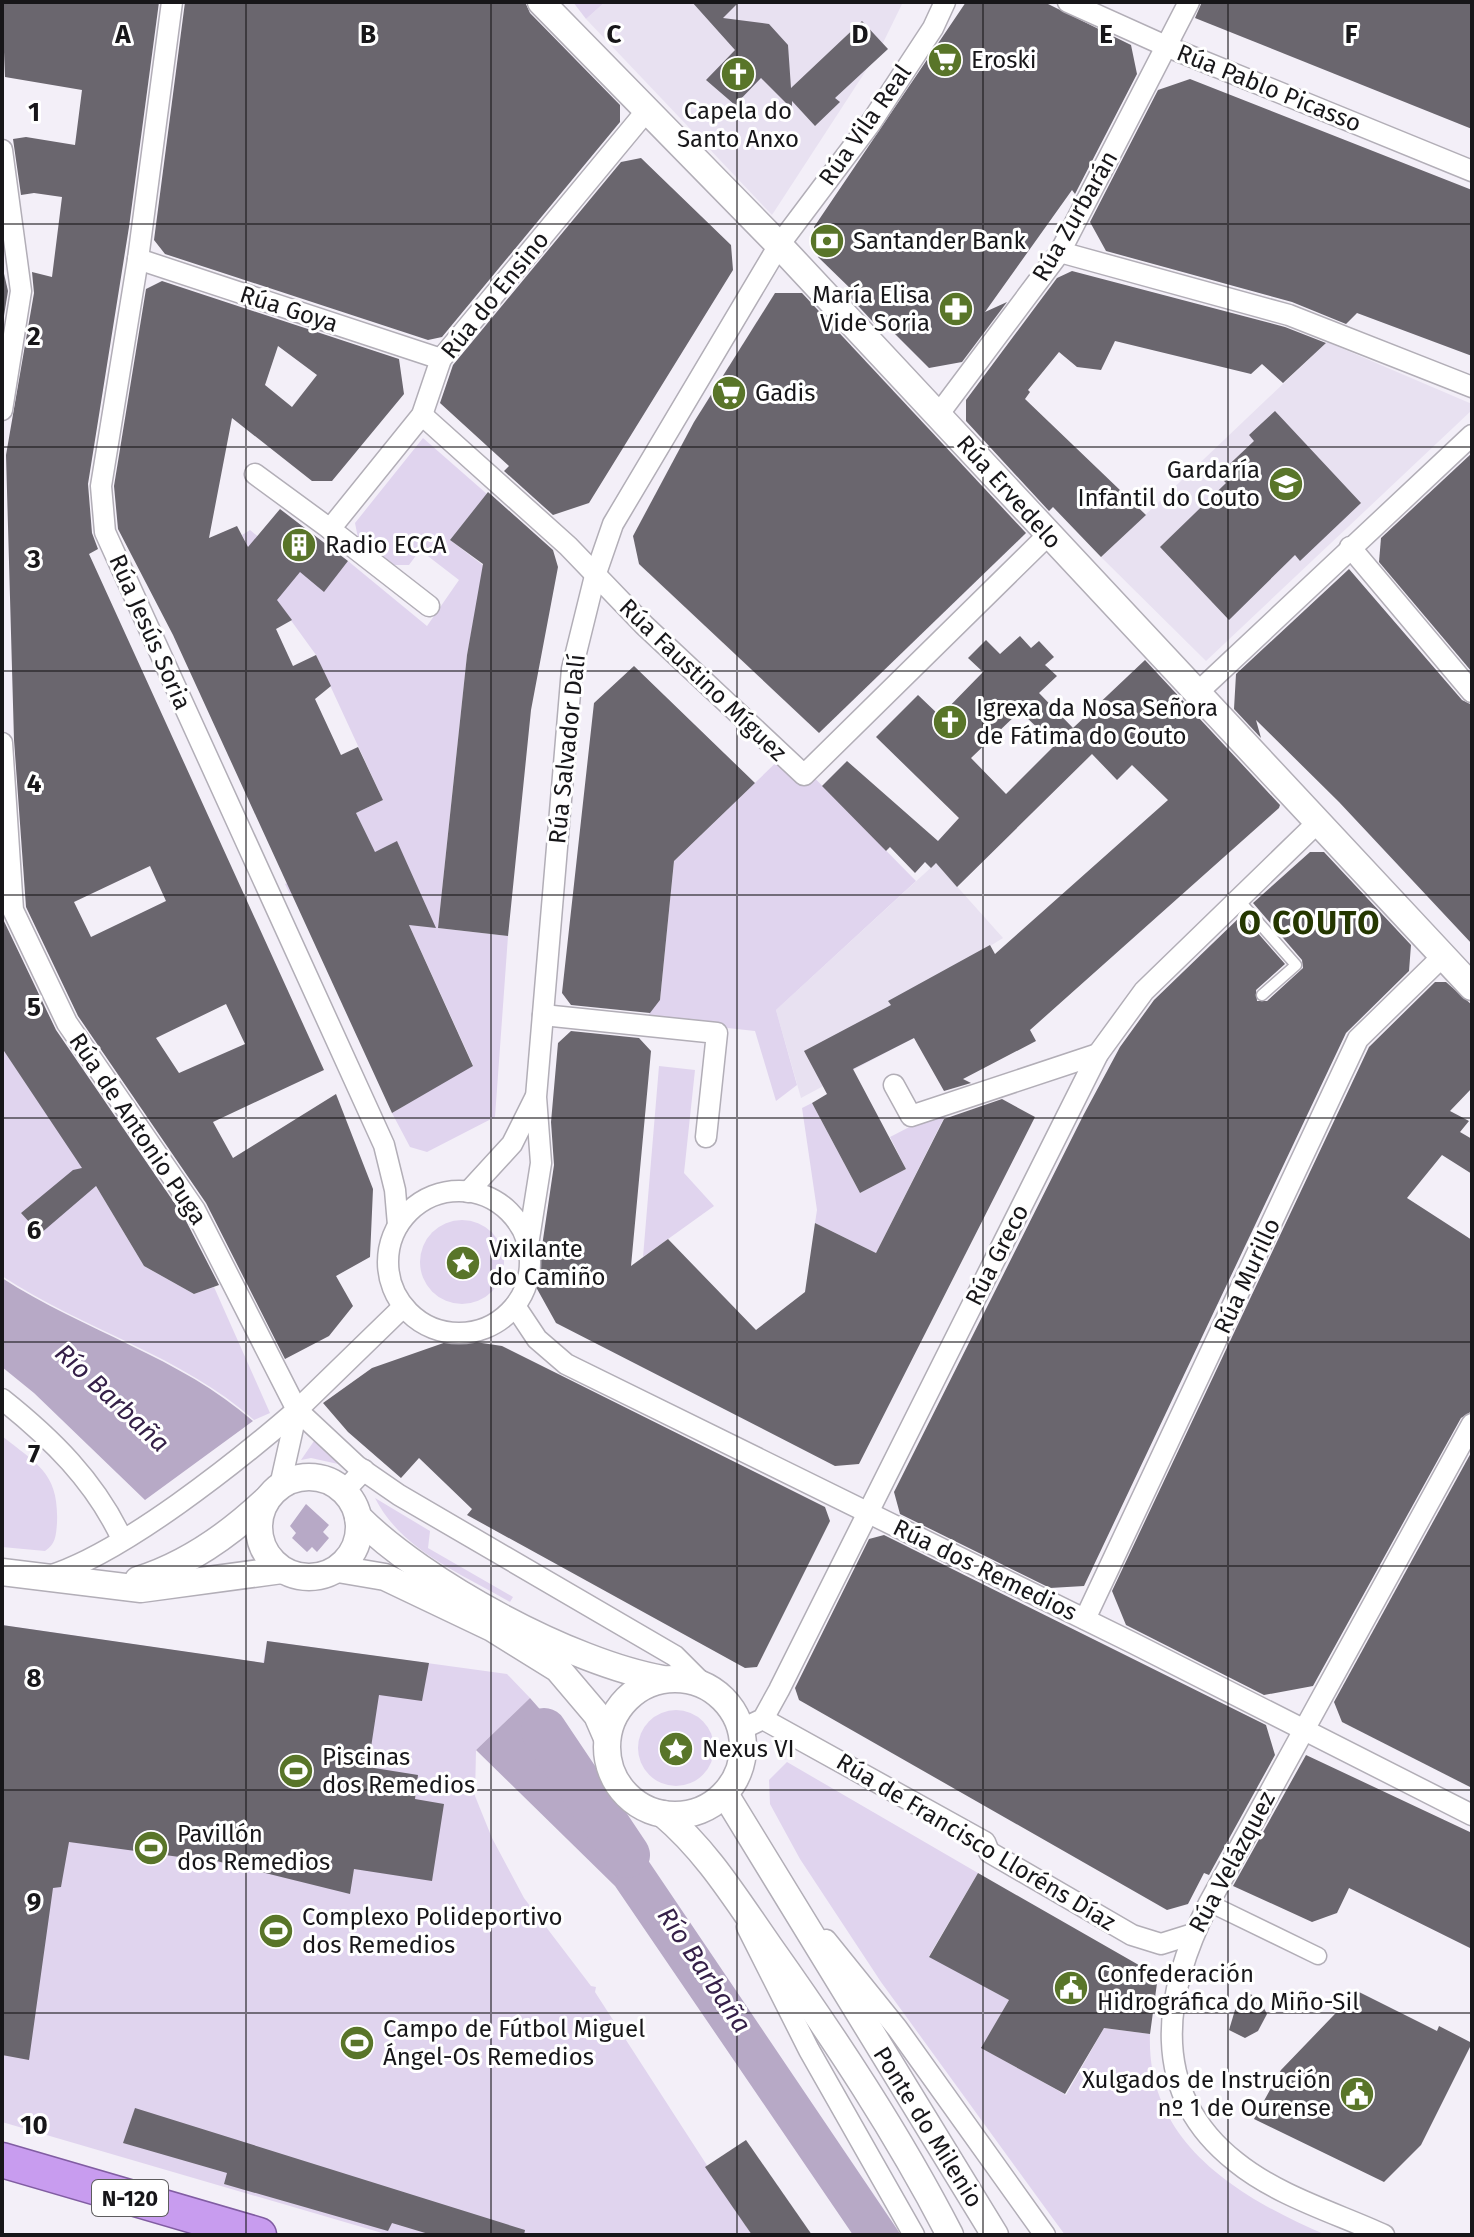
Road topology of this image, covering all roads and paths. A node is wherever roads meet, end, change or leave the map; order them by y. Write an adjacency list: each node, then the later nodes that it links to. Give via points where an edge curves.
1 (172, 2): 12 (street, Rúa Jesús Soria)
2 (541, 2): 7 (street, Rúa Ervedelo)
3 (945, 2): 10 (street, Rúa Vila Real, via 877,114)
4 (1068, 2): 6 (street, Rúa Pablo Picasso)
5 (1189, 2): 6 (street, Rúa Zurbarán)
6 (1168, 47): 9 (street, Rúa Pablo Picasso); 11 (street, Rúa Zurbarán)
7 (648, 109): 10 (street, Rúa Ervedelo); 13 (street, Rúa do Ensino)
8 (2, 150): 15 (street, via 21,291)
9 (1472, 171)
10 (779, 245): 17 (street, Rúa Ervedelo); 23 (street, Rúa Salvador Dalí, via 613,524)
11 (1060, 252): 14 (street, via 1289,315); 17 (street, Rúa Zurbarán)
12 (138, 259): 13 (street, Rúa Goya); 39 (street, Rúa Jesús Soria, via 101,486 105,532 384,1145)
13 (441, 359): 16 (street, Rúa do Ensino)
14 (1472, 387)
15 (2, 410)
16 (422, 415): 20 (street, Rúa do Ensino); 23 (street, Rúa Faustino Míguez)
17 (938, 415): 21 (street, Rúa Ervedelo)
18 (1472, 435): 22 (street)
19 (255, 474): 20 (street)
20 (330, 529): 24 (street)
21 (1049, 534): 23 (street, Rúa Faustino Míguez, via 804,775); 26 (street, Rúa Ervedelo)
22 (1350, 547): 25 (street); 26 (street)
23 (595, 576): 33 (street, Rúa Salvador Dalí, via 572,669)
24 (429, 606)
25 (1472, 692)
26 (1196, 694): 28 (street, Rúa Ervedelo)
27 (2, 743): 44 (street, Rúa de Antonio Puga, via 13,910 67,1023 195,1210)
28 (1317, 823): 29 (street, Rúa Greco); 30 (street, Rúa Ervedelo)
29 (1237, 898): 32 (lane, via 1296,965); 34 (street, Rúa Greco, via 1144,991)
30 (1443, 956): 31 (street, Rúa Ervedelo); 57 (street, Rúa Murillo, via 1358,1039)
31 (1472, 987)
32 (1262, 995)
33 (543, 1015): 36 (street, Rúa Salvador Dalí); 37 (street, via 717,1033)
34 (1098, 1054): 35 (street, via 911,1116); 49 (street, Rúa Greco)
35 (894, 1085)
36 (536, 1097): 38 (street, Rúa Salvador Dalí, via 512,1144); 40 (street, Rúa Salvador Dalí, via 541,1163)
37 (706, 1137)
38 (468, 1192): 39 (street, via 429,1197); 40 (street, via 505,1208)
39 (398, 1225): 42 (street, via 387,1267)
40 (528, 1245): 41 (street, via 526,1287)
41 (515, 1306): 42 (street, via 490,1325 460,1334 419,1322); 49 (street, Rúa dos Remedios, via 537,1339 566,1364)
42 (403, 1307): 44 (street)
43 (2, 1399): 51 (street, via 56,1445)
44 (297, 1410): 46 (street); 48 (street); 51 (street, via 267,1437)
45 (1472, 1424): 61 (street, Rúa Velázquez)
46 (364, 1470): 47 (street); 59 (street, via 675,1656)
47 (344, 1491): 48 (street, via 313,1478 295,1479); 50 (street)
48 (273, 1493): 53 (street, via 258,1531 270,1559); 56 (street, via 217,1541 154,1575)
49 (868, 1512): 57 (street, Rúa dos Remedios); 60 (street, Rúa Greco)
50 (358, 1517): 52 (street, via 356,1546); 58 (street, via 434,1579 554,1642 629,1673)
51 (124, 1532): 55 (street, via 65,1571)
52 (338, 1569): 53 (street, via 310,1578); 62 (street, via 385,1577 492,1628 558,1669 597,1715)
53 (282, 1570): 56 (street, via 141,1589)
54 (2, 1572): 55 (street)
55 (42, 1578): 56 (street)
56 (93, 1586)
57 (1085, 1619): 61 (street, Rúa dos Remedios)
58 (663, 1679): 59 (street); 62 (street, via 625,1700)
59 (703, 1684): 60 (street)
60 (752, 1724): 63 (street, via 738,1775); 69 (street, Rúa de Francisco Lloréns Díaz, via 985,1842 989,1852 1132,1935 1161,1944)
61 (1305, 1729): 65 (street, Rúa dos Remedios); 68 (street, Rúa Velázquez)
62 (607, 1738): 64 (street, via 608,1759 621,1787 643,1807)
63 (725, 1794): 64 (street, via 697,1812); 66 (street, Ponte do Milenio)
64 (663, 1814): 67 (street, Ponte do Milenio, via 695,1844)
65 (1472, 1815)
66 (766, 1862): 75 (street, Ponte do Milenio); 76 (street, via 897,2028)
67 (733, 1894): 73 (street, via 795,2024); 74 (street, Ponte do Milenio, via 830,2032)
68 (1209, 1903): 69 (street, Rúa Velázquez); 70 (street)
69 (1193, 1934): 77 (street, Rúa Velázquez, via 1181,1968 1171,2030 1175,2077 1204,2133 1266,2182)
70 (1318, 1956)
71 (2, 2160): 72 (highway, N-120)
72 (259, 2235)
73 (914, 2235)
74 (950, 2235)
75 (995, 2235)
76 (1045, 2235)
77 (1384, 2235)

